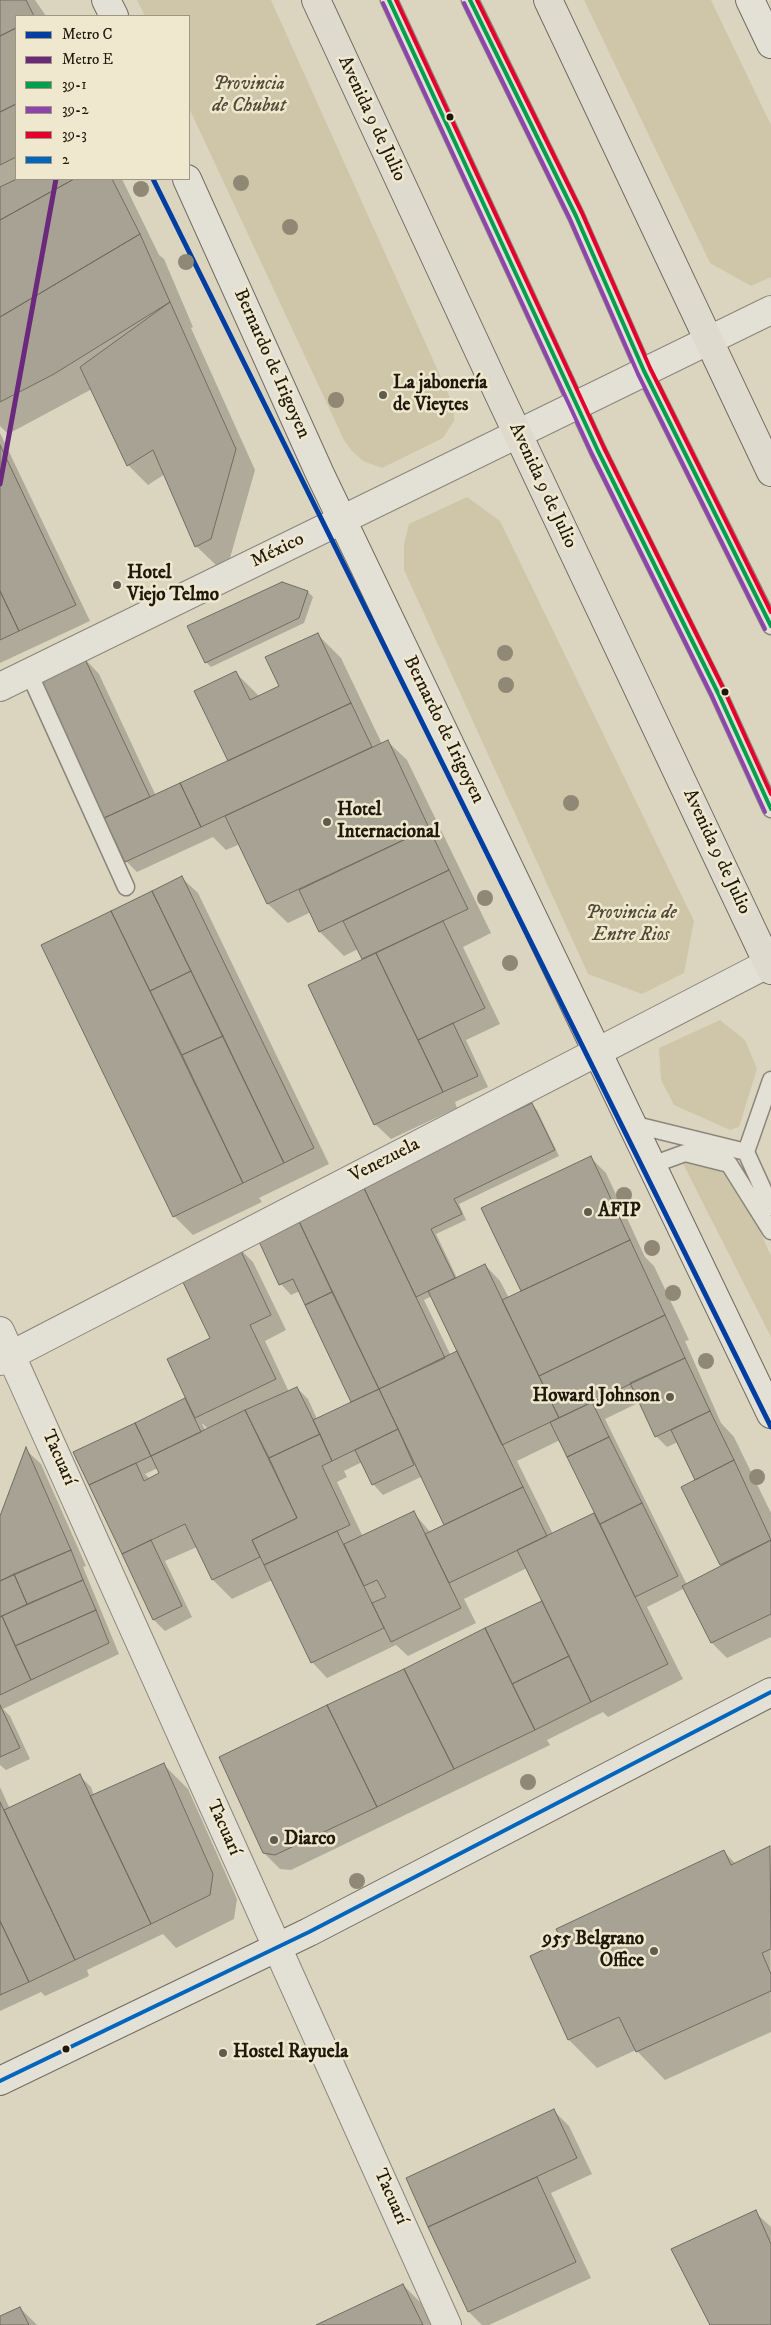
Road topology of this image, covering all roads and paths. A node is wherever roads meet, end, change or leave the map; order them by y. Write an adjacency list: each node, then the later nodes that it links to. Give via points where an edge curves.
1 (106, 0): 7 (street)
2 (316, 0): 14 (highway, Avenida 9 de Julio)
3 (389, 0): 13 (lane)
4 (470, 0): 12 (lane, via 576,216)
5 (548, 0): 11 (highway)
6 (750, 0): 8 (street)
7 (114, 15)
8 (771, 44)
9 (187, 180): 16 (street, Bernardo de Irigoyen)
10 (771, 310): 11 (street, México)
11 (709, 339): 12 (street, México); 15 (highway)
12 (644, 371): 13 (street, México); 17 (lane)
13 (576, 404): 14 (street, México); 20 (lane)
14 (518, 434): 16 (street, México); 22 (highway, Avenida 9 de Julio)
15 (771, 472)
16 (342, 520): 18 (street, México); 23 (street, Bernardo de Irigoyen)
17 (771, 626)
18 (29, 673): 19 (street, México); 21 (lane)
19 (0, 687)
20 (771, 808)
21 (126, 887)
22 (770, 965): 23 (street, Venezuela)
23 (597, 1052): 25 (street, Bernardo de Irigoyen); 31 (street, Venezuela)
24 (771, 1080): 26 (lane)
25 (632, 1124): 26 (lane); 27 (street, Bernardo de Irigoyen)
26 (746, 1152): 28 (lane)
27 (652, 1165): 29 (lane, via 686,1154 729,1164); 32 (street, Bernardo de Irigoyen)
28 (771, 1208)
29 (771, 1231)
30 (0, 1331): 31 (street, Tacuarí)
31 (6, 1358): 34 (street, Tacuarí)
32 (771, 1414)
33 (771, 1692): 34 (street)
34 (276, 1947): 35 (street); 36 (street, Tacuarí)
35 (0, 2080)
36 (447, 2325)

